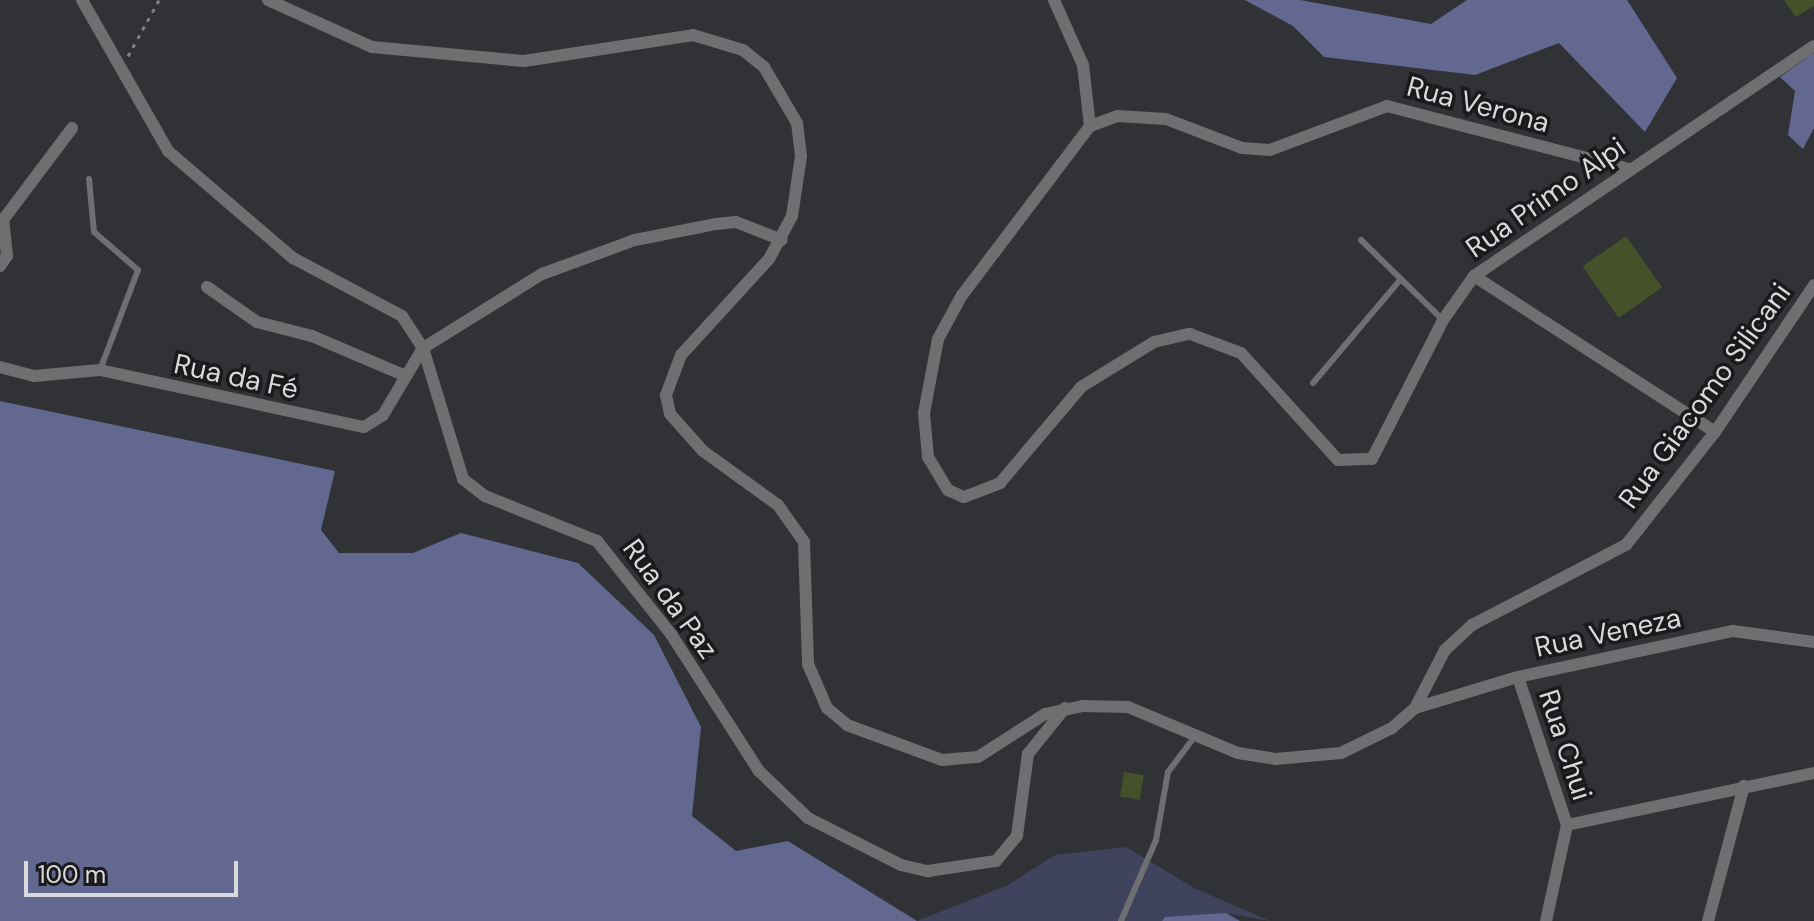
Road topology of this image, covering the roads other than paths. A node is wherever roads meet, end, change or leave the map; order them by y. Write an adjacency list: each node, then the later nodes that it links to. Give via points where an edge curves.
1 (82, 0): 17 (street, Rua da Paz, via 145,120 199,181 293,258 391,305)
2 (268, 0): 9 (street, Rua Giacomo Silicani, via 372,47 472,58 572,56 693,35 743,50 783,92 797,123 799,186)
3 (1054, 0): 5 (street, via 1083,65)
4 (1814, 46): 7 (street, Rua Primo Alpi)
5 (1090, 126): 7 (street, Rua Verona, via 1117,116 1166,119 1242,148 1270,150 1387,106); 16 (street, Rua Primo Alpi, via 962,295 938,339 924,413 928,457 948,490 964,497 989,493 1081,387 1154,342 1190,334 1241,353 1317,444 1356,465 1385,445)
6 (72, 128): 11 (street, via 3,220 7,256)
7 (1628, 169): 12 (street, Rua Primo Alpi)
8 (89, 179): 19 (lane, via 94,232 138,270)
9 (782, 240): 17 (street, via 736,222 608,248 502,296); 25 (street, Rua Giacomo Silicani, via 681,355 666,395 682,434 778,505 804,542 814,690 847,725 899,748 962,761)
10 (1361, 240): 13 (lane)
11 (0, 266)
12 (1474, 276): 16 (street, Rua Primo Alpi); 22 (street)
13 (1401, 279): 16 (lane); 21 (lane)
14 (1814, 285): 22 (street, Rua Giacomo Silicani)
15 (207, 287): 20 (street, via 257,322 312,336)
16 (1443, 320)
17 (423, 348): 20 (street, Rua da Fé); 25 (street, Rua da Paz, via 463,479 485,496 597,541 671,634 759,771 799,811 846,840 928,871 996,861 1017,836 1028,754)
18 (0, 367): 19 (street, Rua da Fé, via 34,376)
19 (100, 370): 20 (street, Rua da Fé, via 364,427 383,415)
20 (406, 376)
21 (1313, 383)
22 (1715, 432): 26 (street, Rua Giacomo Silicani, via 1626,545 1472,625 1445,650)
23 (1814, 642): 24 (street, Rua Veneza, via 1733,631)
24 (1518, 677): 26 (street, Rua Veneza); 30 (street, Rua Chui)
25 (1065, 708): 27 (street, Rua Giacomo Silicani, via 1128,707)
26 (1415, 708): 27 (street, Rua Giacomo Silicani, via 1379,735 1320,758 1248,755)
27 (1198, 733): 31 (lane, via 1168,772 1156,840)
28 (1814, 773): 29 (street)
29 (1744, 786): 30 (street); 33 (street)
30 (1567, 825): 32 (street, Rua Chui)
31 (1121, 921)
32 (1546, 921)
33 (1708, 921)

